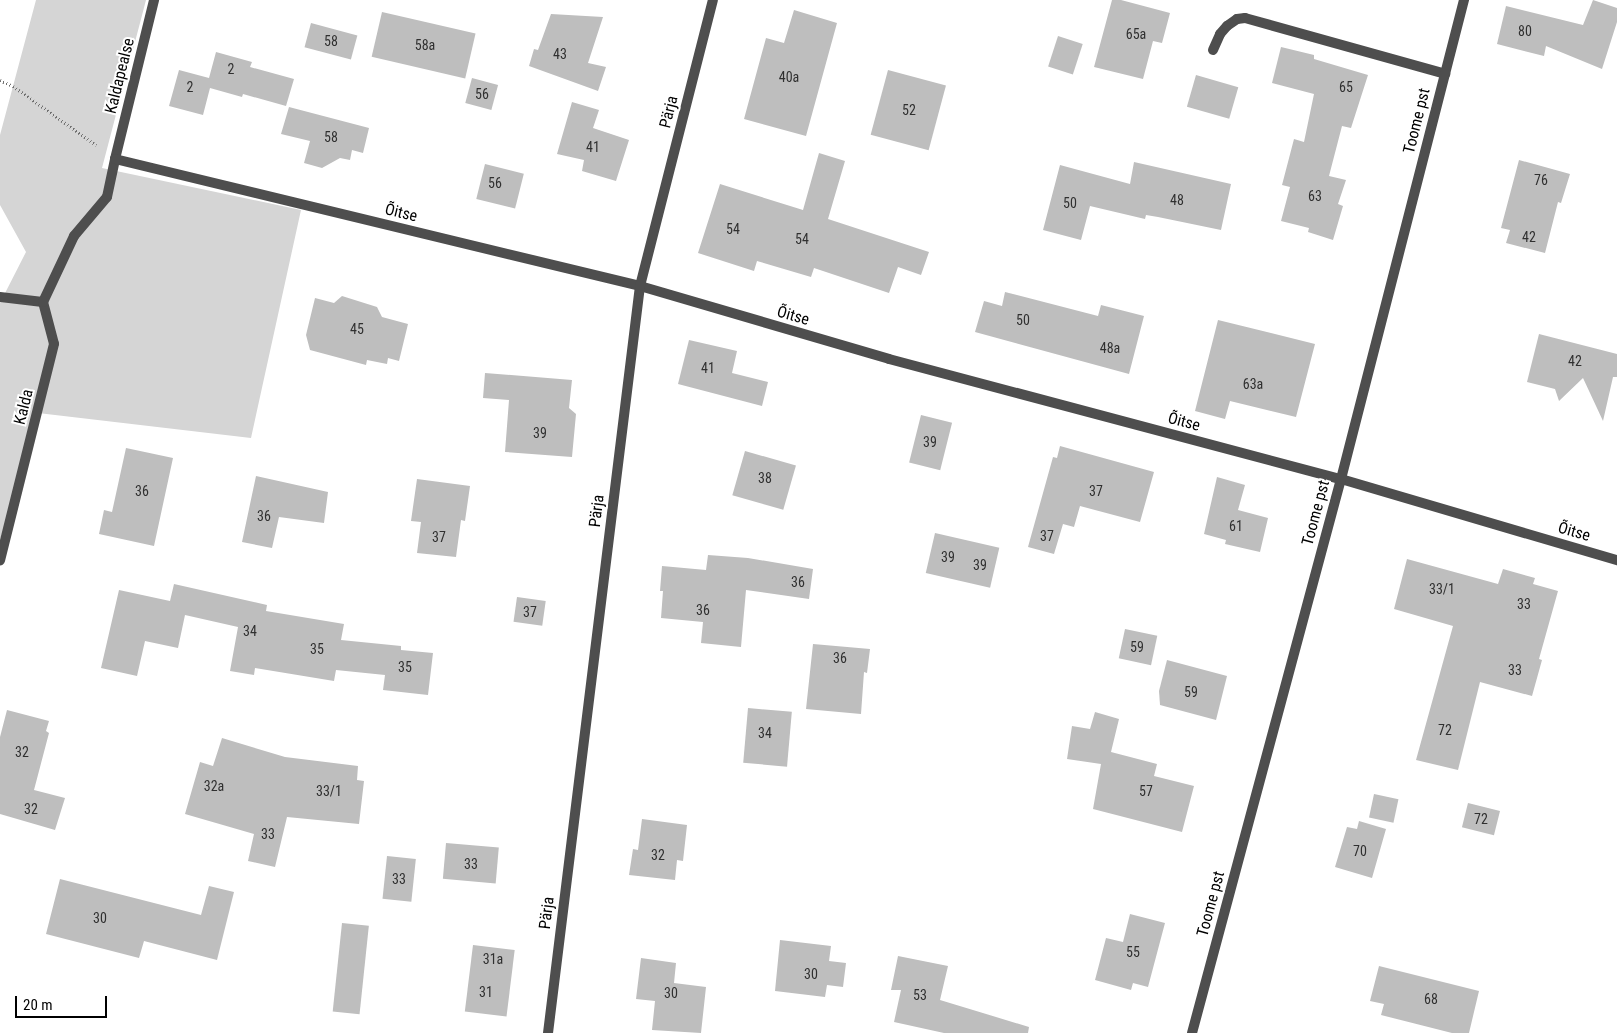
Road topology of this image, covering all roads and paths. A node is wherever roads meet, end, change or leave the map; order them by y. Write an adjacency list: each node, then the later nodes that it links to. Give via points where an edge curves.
1 (154, 0): 7 (street, Kaldapealse)
2 (713, 0): 8 (street, Pärja)
3 (1464, 0): 5 (street, Toome pst)
4 (1213, 50): 5 (street, via 1227,26 1245,18)
5 (1444, 74): 11 (street, Toome pst)
6 (0, 80): 7 (path)
7 (115, 158): 8 (street, Õitse); 10 (street, via 107,197 74,236)
8 (640, 286): 11 (street, Õitse, via 889,359); 14 (street, Pärja)
9 (0, 297): 10 (street)
10 (43, 302): 12 (street, Kalda, via 54,344)
11 (1341, 479): 13 (street, Õitse); 15 (street, Toome pst)
12 (0, 560)
13 (1617, 560)
14 (548, 1033)
15 (1192, 1033)

